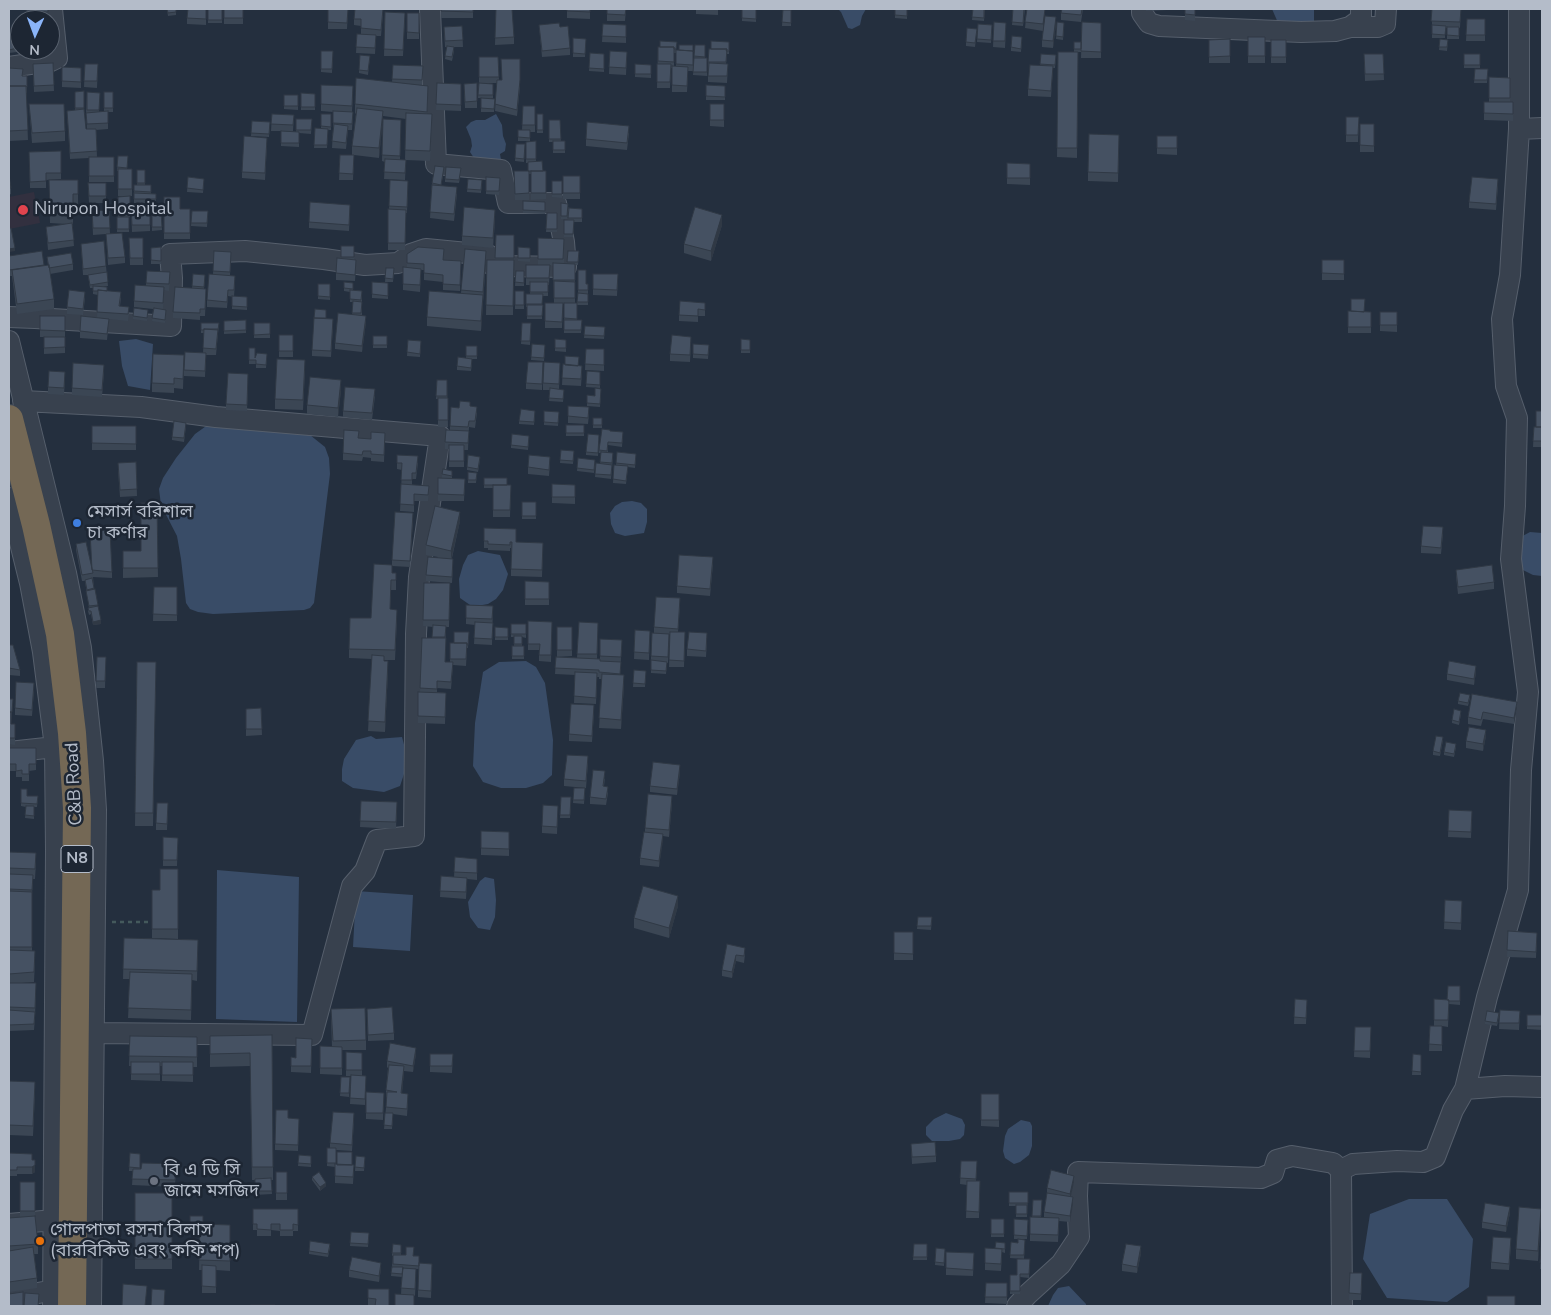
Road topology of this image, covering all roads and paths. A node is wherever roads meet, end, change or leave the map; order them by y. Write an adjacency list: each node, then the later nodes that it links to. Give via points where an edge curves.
1 (52, 9): 8 (street, via 57,58)
2 (430, 9): 11 (street, via 436,164 501,170 508,203 556,203 566,267 501,266 491,264 488,254 426,249 398,263 365,264 246,251 170,254 171,326)
3 (1142, 9): 7 (street, via 1149,23 1159,26 1301,32 1335,32)
4 (1361, 9): 7 (street, via 1361,19)
5 (1386, 9): 7 (street, via 1385,24)
6 (1519, 9): 10 (street)
7 (1350, 27)
8 (9, 67)
9 (1542, 128): 10 (street)
10 (1519, 129): 22 (street, via 1510,275 1502,319 1506,386 1517,418 1511,559 1528,692 1521,770 1518,890)
11 (9, 318)
12 (9, 341): 13 (street)
13 (16, 410): 18 (street, via 66,573 81,648 96,800); 20 (street, via 141,407 216,417 440,436 419,587 414,836 377,840 365,871 352,886 312,1035); 27 (highway, C&B Road / N8, via 36,525 60,634 77,808)
14 (9, 498): 15 (street)
15 (12, 528): 16 (street, via 30,582)
16 (55, 747): 17 (street); 24 (street)
17 (9, 752)
18 (95, 921): 19 (path); 20 (street)
19 (148, 922)
20 (93, 1033): 28 (street)
21 (1542, 1087): 22 (street)
22 (1465, 1089): 23 (street, via 1435,1156 1423,1162 1353,1164)
23 (1341, 1170): 29 (street, via 1333,1163 1292,1156 1277,1160 1273,1173 1261,1178 1078,1172 1079,1237 1061,1264); 30 (street)
24 (54, 1220): 25 (street); 27 (street)
25 (9, 1224)
26 (9, 1299): 27 (street)
27 (59, 1301)
28 (91, 1306)
29 (1017, 1306)
30 (1342, 1306)

